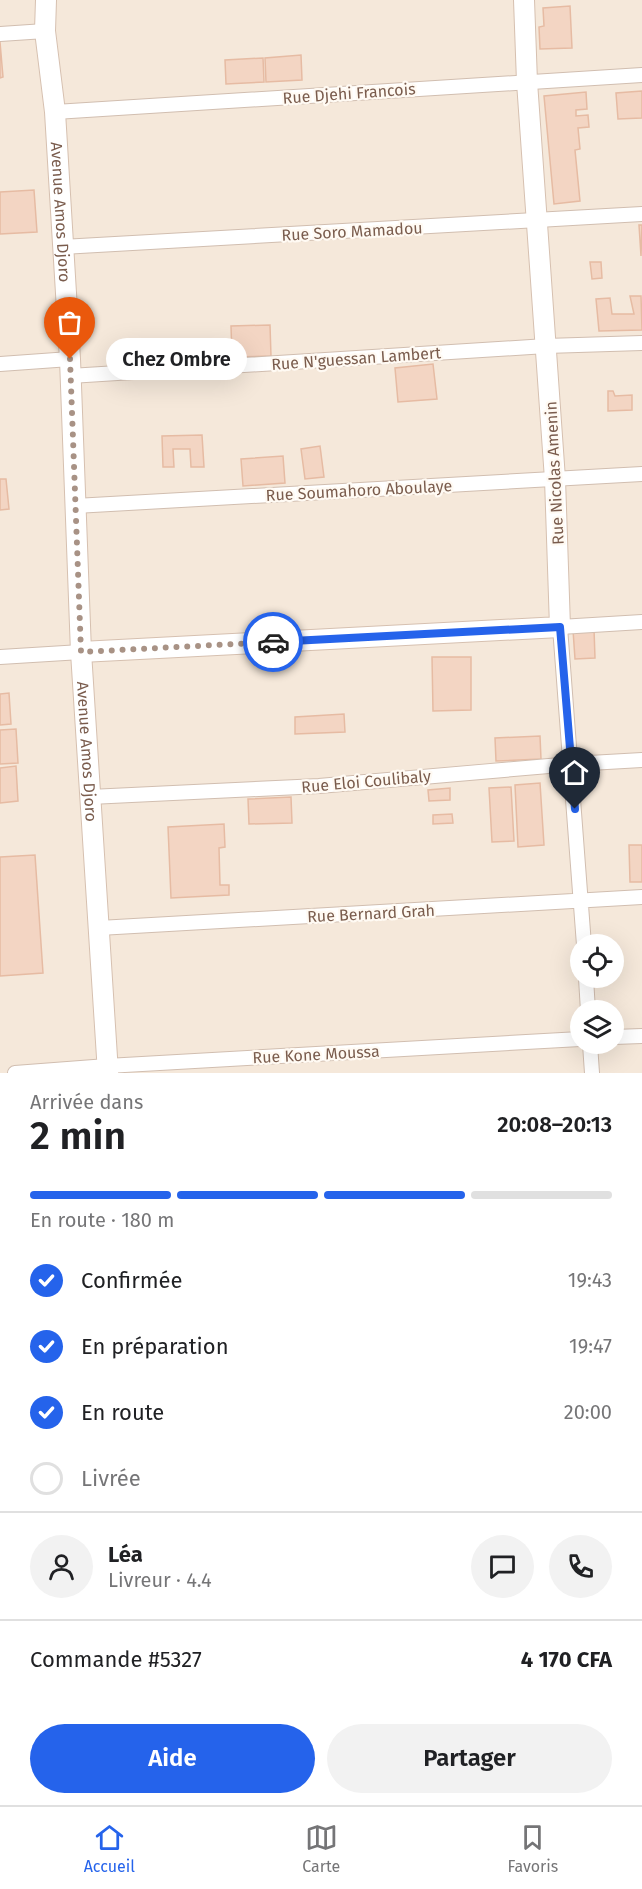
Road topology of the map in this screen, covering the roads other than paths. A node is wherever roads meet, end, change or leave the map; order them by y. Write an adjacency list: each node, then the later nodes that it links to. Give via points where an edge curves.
1 (46, 0): 3 (street, Avenue Amos Djoro)
2 (524, 0): 6 (street, Rue Nicolas Amenin)
3 (45, 31): 4 (street); 7 (street, Avenue Amos Djoro)
4 (0, 34)
5 (642, 75): 6 (street, Rue Djehi Francois)
6 (527, 82): 7 (street, Rue Djehi Francois); 9 (street, Rue Nicolas Amenin)
7 (56, 112): 10 (street, Avenue Amos Djoro)
8 (642, 214): 9 (street, Rue Soro Mamadou)
9 (538, 221): 10 (street, Rue Soro Mamadou); 12 (street, Rue Nicolas Amenin)
10 (62, 247): 14 (street, Avenue Amos Djoro)
11 (642, 344): 12 (street, Rue N'guessan Lambert)
12 (546, 346): 14 (street, Rue N'guessan Lambert); 16 (street, Rue Nicolas Amenin)
13 (0, 364): 14 (street, Rue N'guessan Lambert)
14 (70, 368): 17 (street, Avenue Amos Djoro)
15 (642, 474): 16 (street, Rue Soumahoro Aboulaye)
16 (555, 479): 17 (street, Rue Soumahoro Aboulaye); 19 (street, Rue Nicolas Amenin)
17 (75, 506): 20 (street, Avenue Amos Djoro)
18 (642, 622): 19 (street)
19 (560, 627): 20 (street); 23 (street, Rue Nicolas Amenin)
20 (81, 652): 21 (street); 24 (street, Avenue Amos Djoro)
21 (0, 657)
22 (642, 760): 23 (street, Rue Eloi Coulibaly)
23 (572, 764): 24 (street, Rue Eloi Coulibaly, via 319,786); 26 (street, Rue Nicolas Amenin)
24 (90, 797): 27 (street, Avenue Amos Djoro)
25 (642, 897): 26 (street, Rue Bernard Grah)
26 (581, 900): 27 (street, Rue Bernard Grah); 28 (street, Rue Nicolas Amenin)
27 (99, 928): 33 (street, Avenue Amos Djoro)
28 (583, 934)
29 (642, 1036): 30 (street)
30 (624, 1037)
31 (570, 1040): 33 (street, Rue Kone Moussa)
32 (591, 1054): 35 (street)
33 (108, 1069): 34 (street, Rue Kone Moussa)
34 (15, 1073)
35 (592, 1073)

